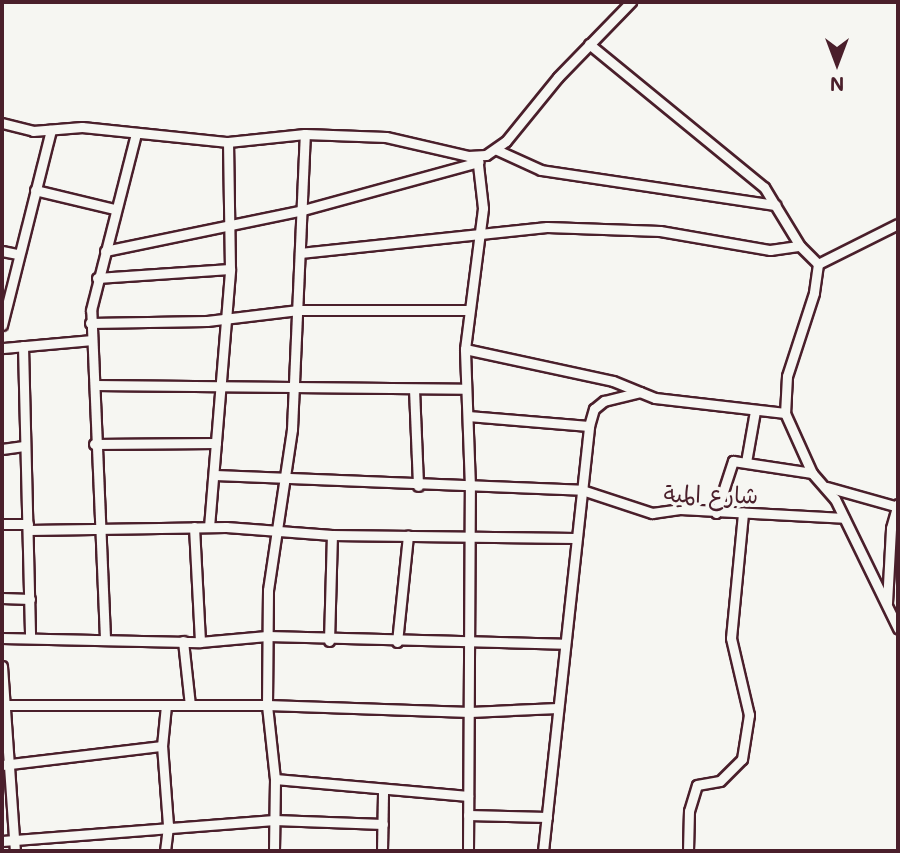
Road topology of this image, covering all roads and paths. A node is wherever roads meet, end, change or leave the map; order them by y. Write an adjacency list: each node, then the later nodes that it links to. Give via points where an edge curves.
1 (631, 2): 2 (street)
2 (589, 44): 8 (street); 11 (street, via 764,187)
3 (2, 123): 4 (street, via 33,131)
4 (51, 130): 5 (street, via 71,127); 10 (street)
5 (136, 134): 7 (street); 12 (street)
6 (305, 134): 7 (street); 9 (street, via 395,138); 13 (street)
7 (228, 142): 15 (street)
8 (497, 150): 9 (street); 11 (street, via 541,170)
9 (478, 159): 13 (street); 16 (street, via 484,188)
10 (35, 190): 12 (street); 21 (street)
11 (775, 205): 17 (street)
12 (115, 209): 19 (street)
13 (303, 210): 15 (street); 20 (street)
14 (898, 224): 22 (street)
15 (229, 225): 19 (street); 23 (street)
16 (480, 236): 17 (street, via 547,227 660,231 770,250); 20 (street); 27 (street)
17 (800, 246): 22 (street)
18 (2, 251): 21 (street)
19 (104, 251): 24 (street)
20 (300, 253): 26 (street)
21 (18, 254): 25 (street)
22 (818, 264): 42 (street, via 814,293 787,376)
23 (230, 269): 24 (street); 28 (street)
24 (97, 278): 29 (street)
25 (4, 301): 30 (street)
26 (298, 310): 27 (street); 28 (street); 37 (street)
27 (469, 310): 34 (street)
28 (223, 319): 29 (street); 35 (street)
29 (90, 323): 31 (street)
30 (2, 325)
31 (91, 340): 32 (street); 36 (street)
32 (23, 346): 33 (street); 47 (street)
33 (2, 348)
34 (465, 349): 39 (street); 40 (street, via 613,381)
35 (220, 383): 36 (street); 37 (street); 46 (street)
36 (94, 385): 45 (street)
37 (293, 388): 38 (street); 52 (street)
38 (414, 389): 39 (street); 53 (street)
39 (465, 389): 43 (street)
40 (640, 392): 41 (street); 44 (street, via 604,401 594,409)
41 (755, 411): 42 (street); 49 (street)
42 (785, 413): 50 (street)
43 (467, 416): 44 (street); 54 (street)
44 (589, 426): 56 (street)
45 (94, 443): 46 (street); 65 (street)
46 (216, 443): 51 (street)
47 (24, 446): 48 (street); 62 (street)
48 (2, 449)
49 (746, 462): 50 (street); 58 (street, via 731,462)
50 (813, 473): 55 (street)
51 (215, 475): 52 (street, شارع المية); 64 (street)
52 (285, 477): 53 (street, شارع المية); 66 (street)
53 (418, 486): 54 (street, شارع المية)
54 (470, 487): 56 (street, شارع المية); 69 (street)
55 (825, 487): 57 (street); 60 (street)
56 (582, 490): 58 (street, شارع المية, via 652,513 680,509); 70 (street)
57 (898, 506): 73 (street, via 891,528)
58 (716, 513): 59 (street, شارع المية)
59 (743, 513): 60 (street, شارع المية); 110 (street, via 731,638 745,686 745,737 741,759 720,781 696,785 689,811)
60 (844, 518): 73 (street)
61 (2, 524): 62 (street)
62 (28, 527): 65 (street); 72 (street)
63 (194, 527): 64 (street); 65 (street); 81 (street)
64 (209, 527): 66 (street)
65 (101, 528): 78 (street)
66 (276, 528): 67 (street); 75 (street)
67 (332, 535): 68 (street); 80 (street)
68 (408, 536): 69 (street); 82 (street)
69 (469, 537): 70 (street); 83 (street)
70 (575, 538): 84 (street)
71 (2, 597): 72 (street)
72 (30, 599): 77 (street)
73 (887, 605): 74 (street)
74 (898, 628)
75 (267, 636): 80 (street); 81 (street); 89 (street)
76 (2, 638): 77 (street)
77 (30, 638): 78 (street)
78 (105, 638): 79 (street)
79 (183, 641): 81 (street); 88 (street)
80 (329, 641): 82 (street)
81 (201, 642)
82 (397, 642): 83 (street)
83 (470, 643): 84 (street); 91 (street)
84 (564, 644): 90 (street)
85 (2, 666): 86 (street)
86 (6, 705): 87 (street); 93 (street)
87 (166, 705): 88 (street); 92 (street)
88 (190, 705): 89 (street)
89 (267, 705): 91 (street); 94 (street)
90 (558, 708): 91 (street); 98 (street)
91 (470, 712): 96 (street)
92 (162, 746): 93 (street); 101 (street)
93 (6, 765): 103 (street)
94 (275, 779): 95 (street); 99 (street)
95 (383, 791): 96 (street); 100 (street)
96 (468, 796): 97 (street)
97 (468, 815): 98 (street); 108 (street)
98 (547, 817): 109 (street)
99 (274, 820): 100 (street); 101 (street); 106 (street)
100 (383, 824): 107 (street)
101 (168, 825): 103 (street); 105 (street)
102 (2, 841): 103 (street)
103 (16, 841): 104 (street)
104 (15, 851)
105 (165, 851)
106 (274, 851)
107 (382, 851)
108 (468, 851)
109 (543, 851)
110 (688, 851)

